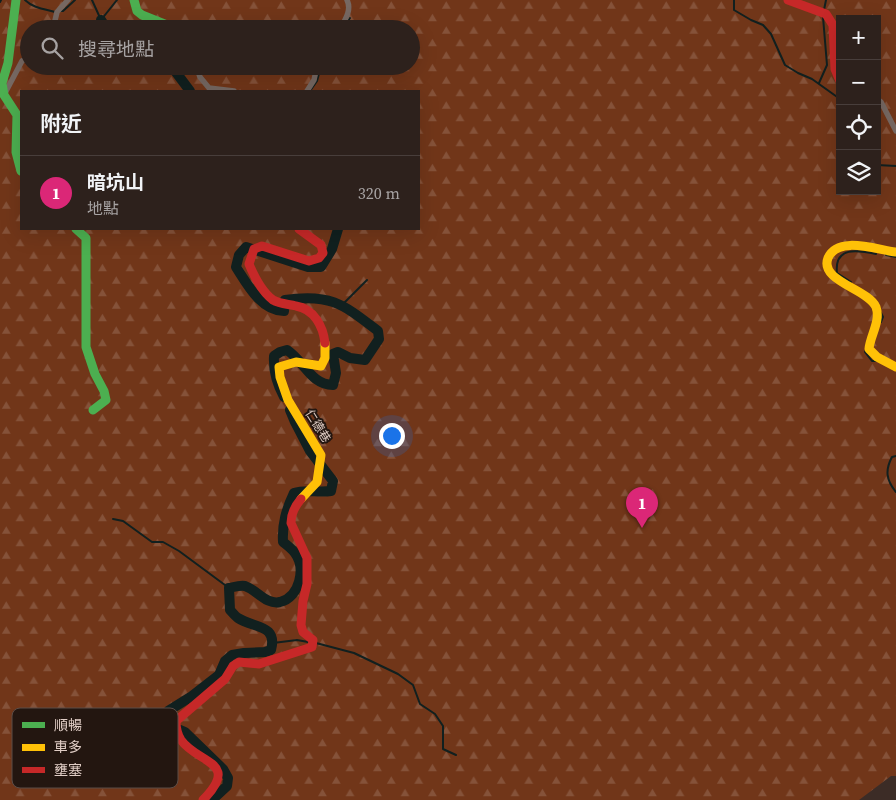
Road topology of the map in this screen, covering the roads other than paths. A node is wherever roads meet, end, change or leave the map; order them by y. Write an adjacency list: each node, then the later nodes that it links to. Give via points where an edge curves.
1 (16, 0): 15 (street, via 8,63 2,82)
2 (68, 0): 6 (street, via 59,9)
3 (134, 0): 7 (street, via 138,12)
4 (347, 0): 8 (street, via 350,5)
5 (788, 0): 10 (street, via 823,13 833,26)
6 (56, 20)
7 (151, 20)
8 (345, 20)
9 (20, 65): 15 (street)
10 (836, 72)
11 (199, 75): 13 (street, via 209,88)
12 (315, 75): 14 (street)
13 (226, 90)
14 (308, 90)
15 (4, 95): 18 (street, via 17,115 16,152)
16 (881, 102): 17 (street)
17 (896, 132)
18 (20, 166)
19 (77, 230): 23 (street, via 86,238 86,347 106,400)
20 (300, 230): 24 (street, 仁德巷, via 321,245 323,253 319,258 309,261 262,246 254,250 249,264 271,298 280,304 299,306 315,316 325,336 325,360 321,366 298,362 280,367 279,372 285,394 321,454 317,482 297,504 291,517 307,558 301,625 303,632 313,640 312,647 259,664 238,662 225,679)
21 (896, 252): 22 (street, via 840,245 833,249 827,261 831,274 873,303 876,323 869,347)
22 (896, 367)
23 (92, 410)
24 (178, 723)
25 (178, 731): 26 (street, 仁德巷, via 181,741 214,766 218,773 213,790)
26 (203, 800)

